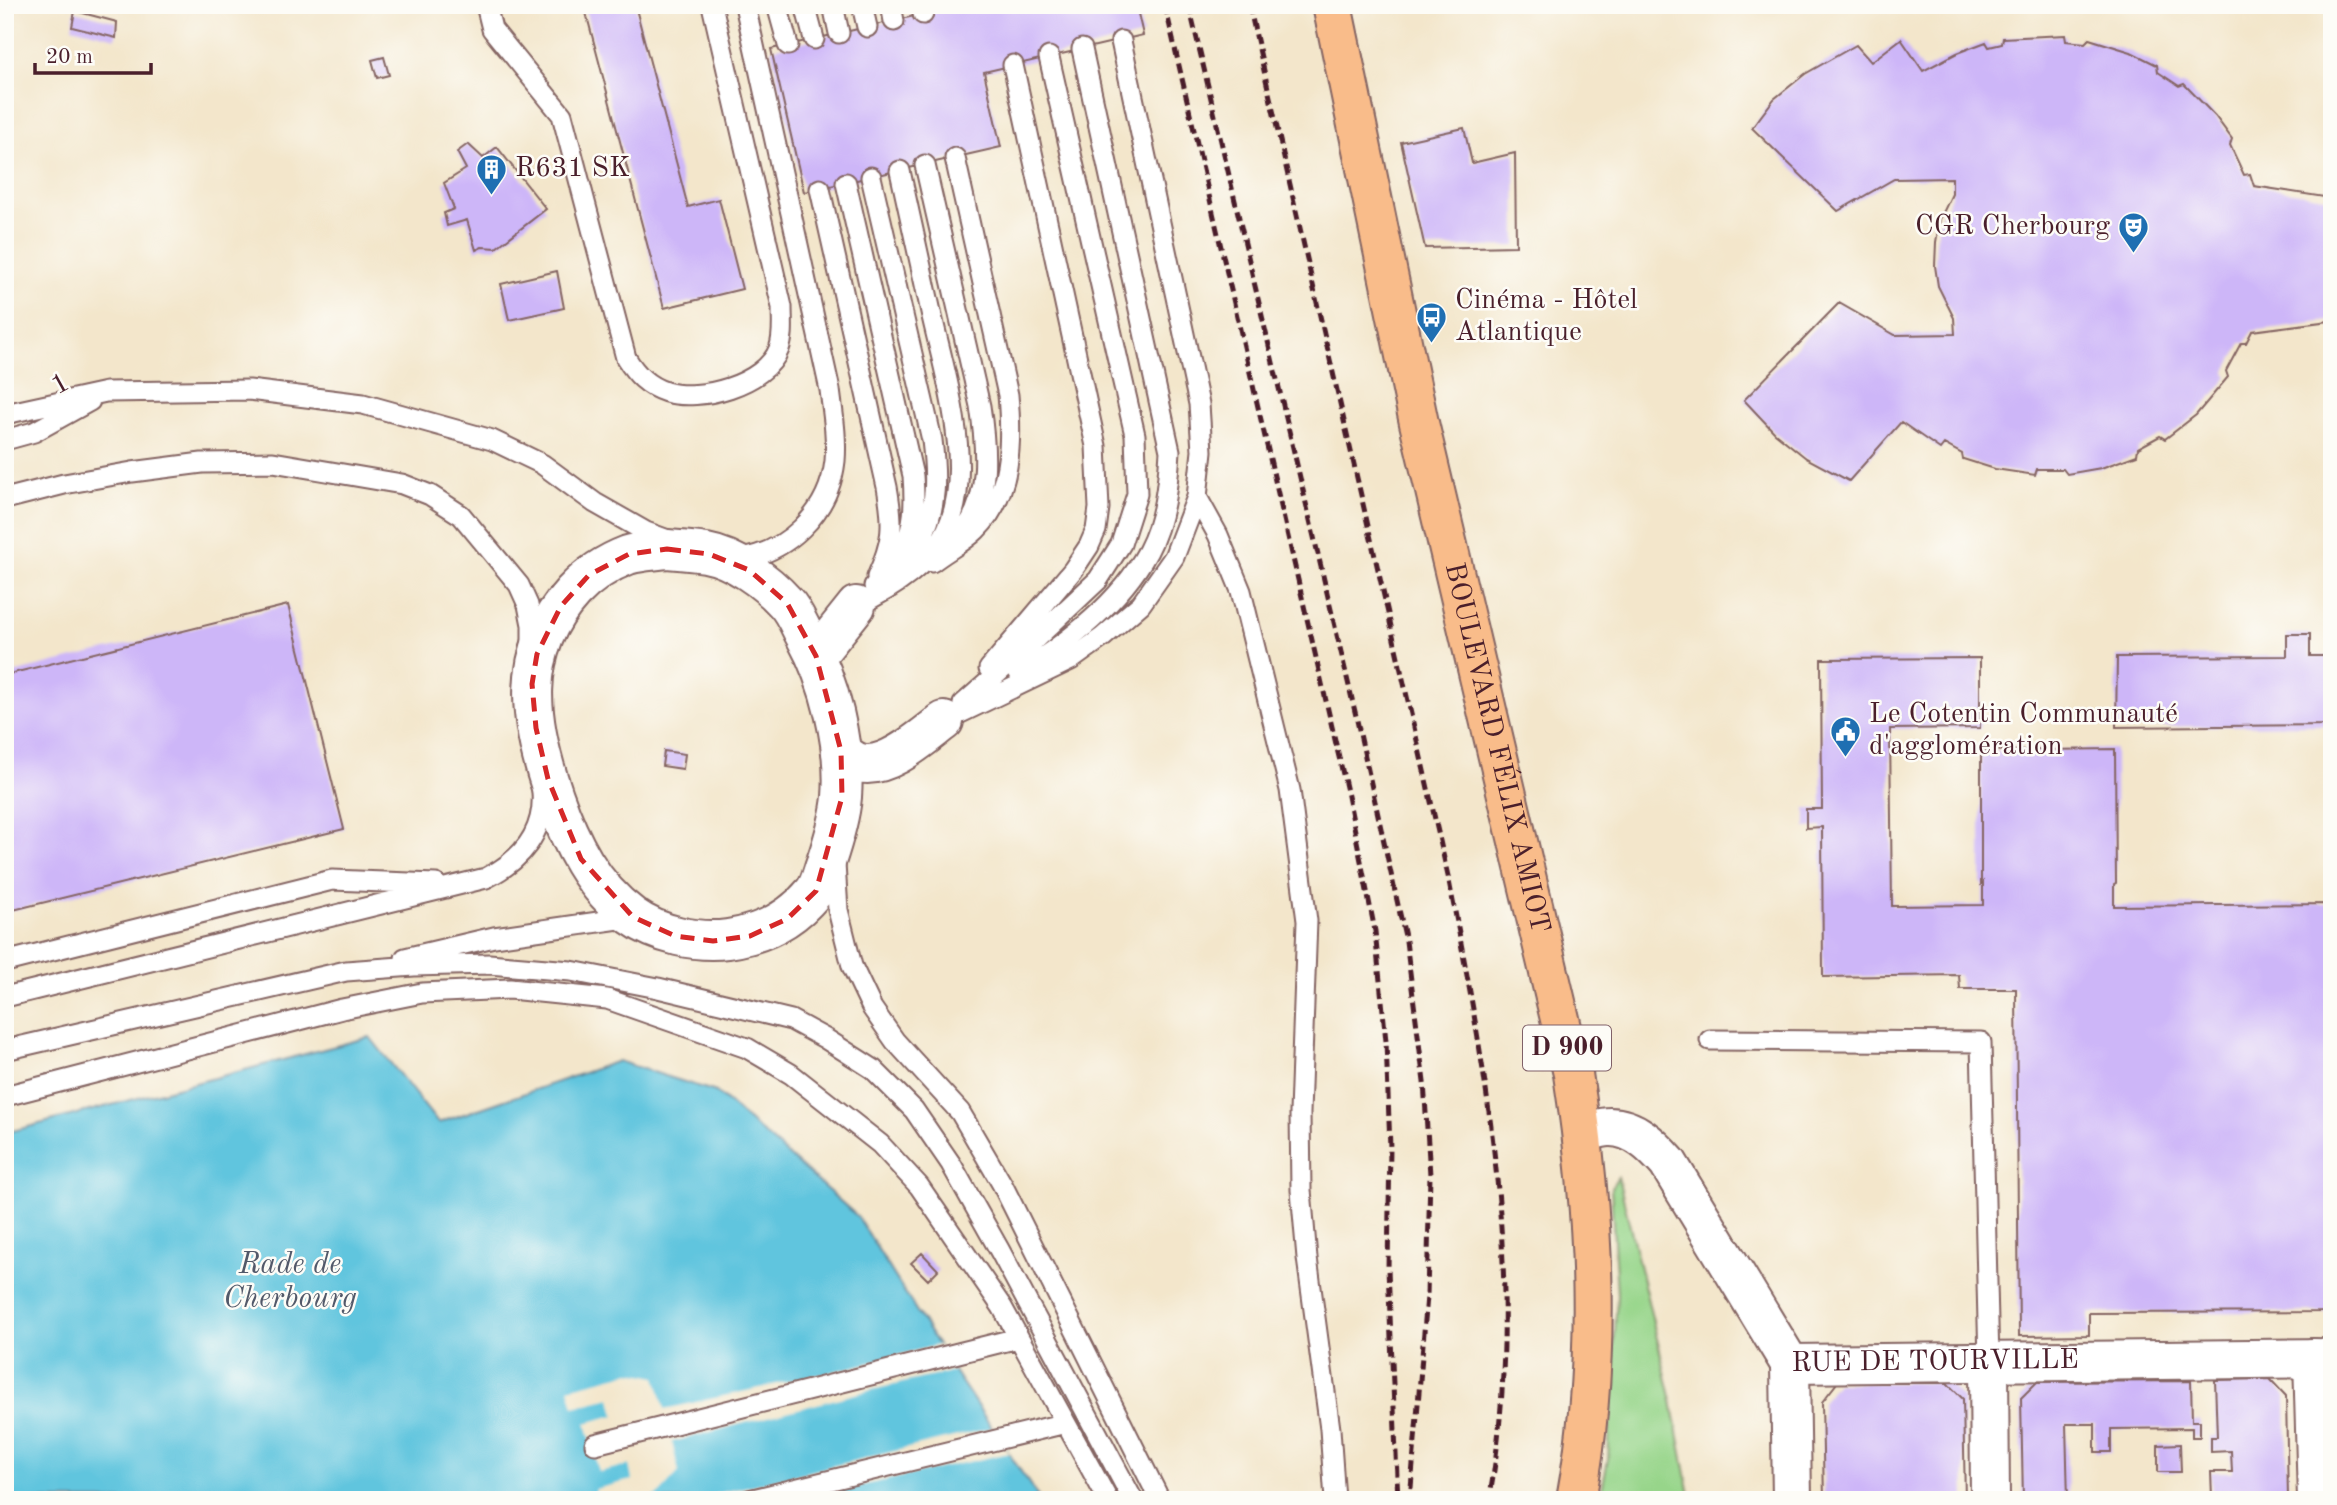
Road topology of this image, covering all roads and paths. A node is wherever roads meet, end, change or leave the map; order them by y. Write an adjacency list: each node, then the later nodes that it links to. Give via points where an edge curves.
1 (486, 5): 2 (lane, via 492,29 562,115 626,358 648,384 685,395 755,378 779,350 782,333 782,307)
2 (712, 5)
3 (745, 5): 31 (lane, via 830,390 835,464 826,497 811,519 774,550 753,558)
4 (778, 5): 13 (lane)
5 (805, 5): 11 (lane)
6 (833, 5): 10 (lane)
7 (862, 5): 9 (lane)
8 (1332, 5): 48 (main road, BOULEVARD FÉLIX AMIOT / D 900, via 1419,423 1564,1035)
9 (867, 27)
10 (839, 33)
11 (814, 39)
12 (1121, 41): 28 (lane, via 1199,404 1202,451)
13 (788, 45)
14 (1082, 49): 36 (lane, via 1170,451 1168,483 1148,551 1117,594 1060,648)
15 (1049, 57): 36 (lane, via 1135,435 1137,494 1121,544 1098,580)
16 (1013, 65): 36 (lane, via 1096,446 1099,508 1093,538 1073,570)
17 (955, 158): 30 (lane, via 1011,424 1004,483 990,512 976,530)
18 (925, 165): 30 (lane, via 985,439 980,498 968,526)
19 (900, 171): 32 (lane, via 957,433 959,473 954,510 944,536 928,558)
20 (872, 177): 32 (lane, via 935,468 929,521)
21 (846, 183): 32 (lane, via 913,476 912,528)
22 (820, 189): 33 (lane, via 892,518 891,542)
23 (106, 392): 24 (lane); 27 (lane, 1, via 34,432); 31 (lane, via 249,390 363,404 492,440 542,464 595,503 646,532)
24 (65, 400): 25 (lane); 26 (lane)
25 (5, 414)
26 (5, 426)
27 (5, 440)
28 (1198, 497): 36 (lane, via 1174,557 1141,604 1071,660); 59 (lane, via 1241,591 1290,790 1307,921 1301,1190)
29 (5, 499): 35 (lane, via 64,484 202,463 273,462 402,484 461,515 519,585 532,625)
30 (950, 548): 32 (lane, via 932,562)
31 (717, 557): 34 (street, via 749,570 787,603); 35 (street, via 667,549 629,554 589,575 547,628)
32 (897, 573): 33 (lane, via 873,598)
33 (864, 597): 34 (street)
34 (816, 656): 38 (street)
35 (532, 684): 37 (street)
36 (944, 720): 38 (street, via 910,747 877,763 862,764)
37 (536, 728): 40 (lane, via 543,805 531,842 504,869); 41 (street, via 548,779 581,859 603,889)
38 (841, 751): 39 (street, via 842,797)
39 (834, 839): 41 (street, via 816,891 787,919 751,936 713,941 675,936); 58 (lane, via 838,910 852,966 872,1008 895,1041 960,1112 1002,1184)
40 (462, 885): 42 (lane, via 332,880); 44 (lane)
41 (633, 917): 43 (lane, via 494,937)
42 (5, 962)
43 (346, 971): 46 (lane); 57 (lane, via 489,964 570,971 791,1020 873,1069 914,1110 951,1164)
44 (5, 997)
45 (1710, 1040): 51 (lane, via 1980,1042)
46 (5, 1050)
47 (5, 1096): 49 (lane, via 342,1009 422,993 510,989 607,999 747,1048 792,1074 888,1152 919,1186 1002,1307)
48 (1582, 1133): 52 (street, RUE DE TOURVILLE, via 1610,1127 1626,1130 1657,1150); 60 (main road, BOULEVARD FÉLIX AMIOT / D 900, via 1594,1277 1588,1415)
49 (1018, 1338): 53 (lane); 54 (lane)
50 (2323, 1358): 51 (street, RUE DE TOURVILLE); 63 (street)
51 (1989, 1362): 52 (street, RUE DE TOURVILLE); 62 (street)
52 (1790, 1364): 61 (street)
53 (1066, 1423): 55 (lane); 56 (lane)
54 (595, 1444)
55 (749, 1500)
56 (1108, 1500)
57 (1133, 1500)
58 (1160, 1500)
59 (1335, 1500)
60 (1576, 1500)
61 (1792, 1500)
62 (1990, 1500)
63 (2317, 1500)

